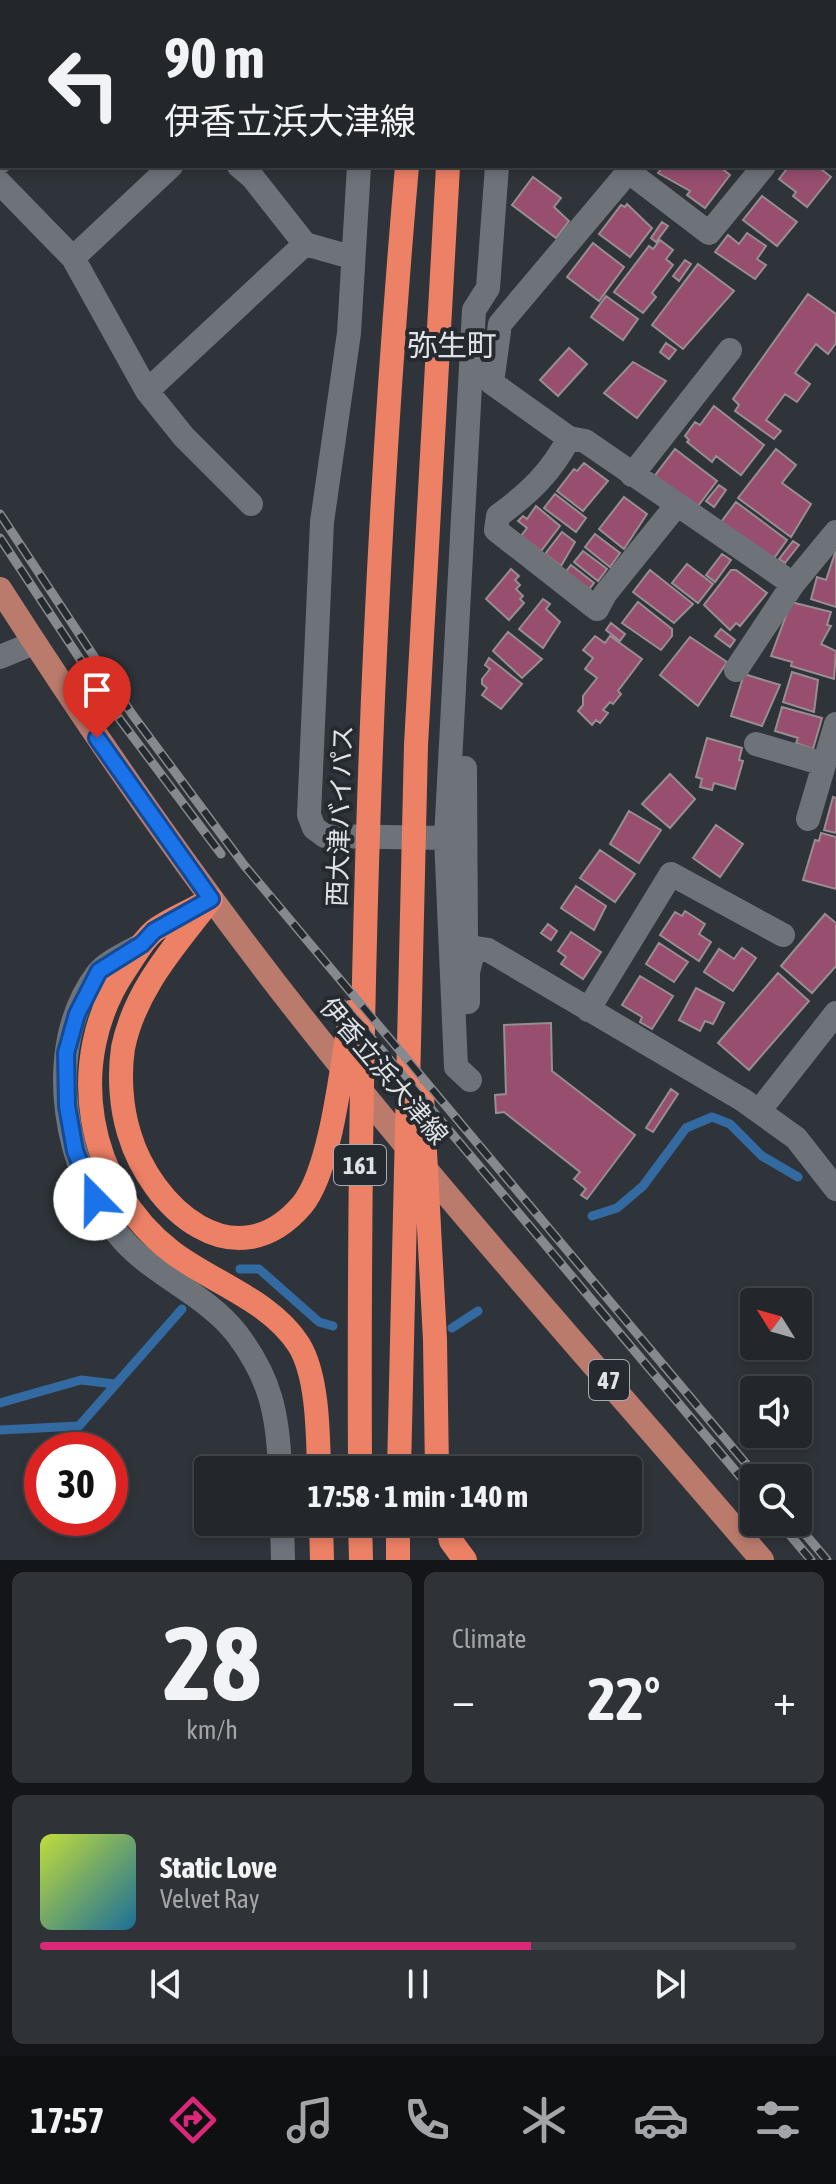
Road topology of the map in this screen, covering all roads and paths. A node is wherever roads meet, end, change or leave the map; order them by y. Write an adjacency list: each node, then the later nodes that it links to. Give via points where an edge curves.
1 (169, 168): 12 (street)
2 (241, 168): 10 (street)
3 (359, 168): 11 (street)
4 (407, 168): 35 (highway, 西大津バイパス / 161, via 379,522)
5 (448, 168): 31 (highway, 161)
6 (497, 168): 19 (street, via 488,288 474,310)
7 (762, 168): 8 (street, via 709,233)
8 (631, 169): 15 (street, via 500,324 492,383)
9 (0, 183): 12 (street)
10 (305, 244): 11 (street); 14 (street)
11 (351, 257): 30 (street, via 349,333 322,522 309,815 325,836)
12 (73, 258): 14 (street)
13 (730, 350): 16 (street)
14 (147, 391): 17 (street)
15 (569, 438): 16 (street, via 585,441); 18 (street, via 555,466 498,516 496,530 597,609)
16 (632, 475): 18 (street)
17 (251, 504)
18 (676, 506): 21 (street)
19 (465, 521): 30 (street); 36 (street, via 473,581 465,759 466,941)
20 (836, 532): 21 (street)
21 (793, 584): 25 (street)
22 (0, 589): 23 (main road, 伊香立浜大津線 / 47)
23 (34, 643): 24 (street); 32 (main road, 伊香立浜大津線 / 47)
24 (0, 657)
25 (736, 670)
26 (836, 724): 28 (street)
27 (756, 744): 28 (street)
28 (824, 764): 29 (street)
29 (808, 819)
30 (446, 838): 36 (street, via 456,1067 470,1080 468,972)
31 (414, 865): 44 (highway, 161); 45 (highway)
32 (211, 899): 34 (highway, via 154,931); 35 (highway, via 153,973 132,1013 121,1090 129,1133 167,1203 192,1225 221,1237 249,1237 278,1226 302,1204 320,1175); 56 (main road, 伊香立浜大津線 / 47, via 309,1027)
33 (783, 935): 37 (street, via 671,874)
34 (142, 944): 41 (street, via 99,971 77,1014 66,1053 75,1151 95,1199 123,1241 235,1332 266,1379 278,1422); 42 (highway, via 112,989 95,1038 88,1091 100,1157 131,1212 172,1251 265,1309 300,1346 317,1405)
35 (364, 944): 43 (highway, 西大津バイパス / 161)
36 (474, 948): 37 (street, via 488,950)
37 (588, 1010): 39 (street)
38 (836, 1013): 39 (street)
39 (759, 1111): 40 (street, via 796,1138)
40 (836, 1189)
41 (279, 1456)
42 (319, 1456)
43 (360, 1456)
44 (399, 1456)
45 (436, 1456)
46 (282, 1536): 51 (street)
47 (321, 1536): 52 (highway)
48 (360, 1536): 53 (highway)
49 (398, 1536): 54 (highway)
50 (450, 1536): 55 (highway)
51 (283, 1560)
52 (322, 1560)
53 (361, 1560)
54 (398, 1560)
55 (465, 1560)
56 (762, 1560)

